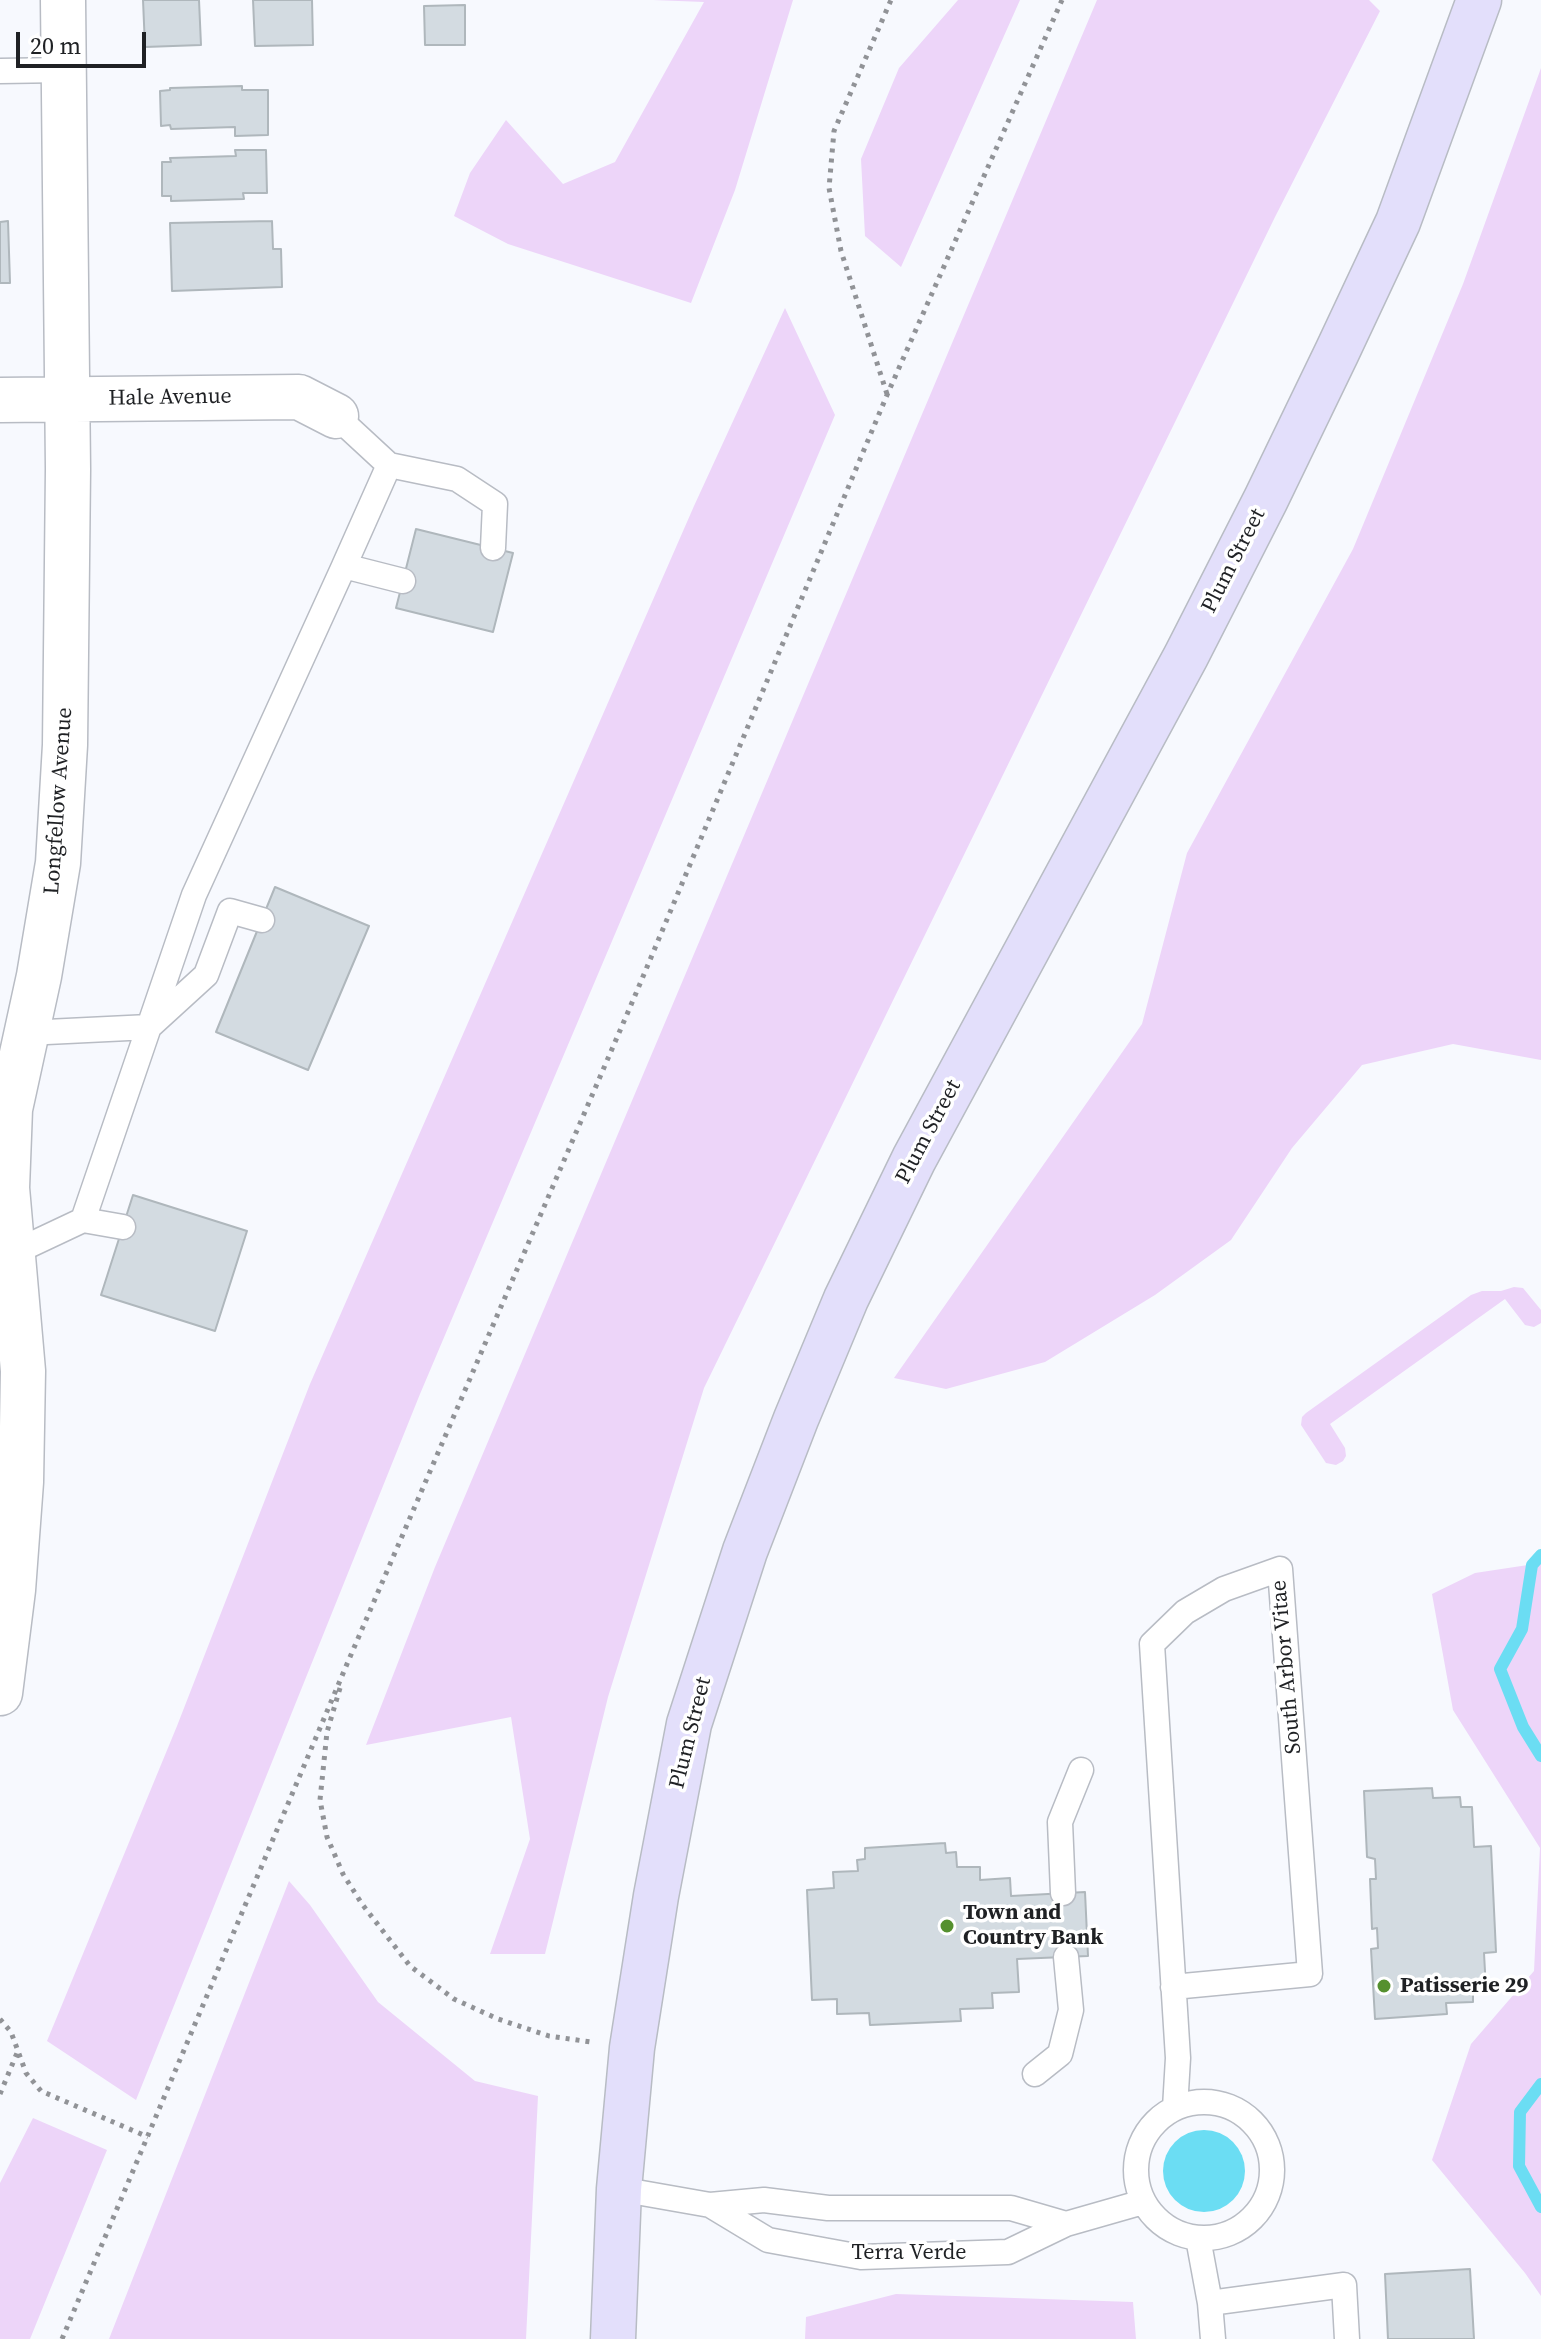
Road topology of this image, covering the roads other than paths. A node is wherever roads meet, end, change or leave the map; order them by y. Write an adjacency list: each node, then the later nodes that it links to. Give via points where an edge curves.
1 (63, 0): 3 (street, Longfellow Avenue)
2 (1479, 0): 25 (main road, Plum Street, via 1398,222 1292,446 1186,656 914,1159 801,1405 745,1551 689,1724 632,2048)
3 (64, 70): 4 (lane); 5 (street, Longfellow Avenue)
4 (0, 71)
5 (67, 399): 6 (street, Hale Avenue); 7 (street, Hale Avenue, via 299,397); 14 (street, Longfellow Avenue, via 65,745 58,863)
6 (0, 400)
7 (336, 416): 8 (lane)
8 (389, 465): 9 (lane, via 457,479 495,504); 10 (lane)
9 (493, 548)
10 (344, 566): 11 (lane); 13 (lane, via 194,895)
11 (403, 581)
12 (262, 920): 13 (lane, via 230,911 206,975)
13 (149, 1027): 14 (lane); 15 (lane)
14 (26, 1033): 17 (street, Longfellow Avenue, via 10,1109 7,1188)
15 (83, 1220): 16 (lane); 17 (lane)
16 (123, 1227)
17 (13, 1253): 18 (street, Longfellow Avenue, via 23,1371 21,1482)
18 (0, 1693)
19 (1081, 1770): 20 (lane, via 1060,1822)
20 (1063, 1893)
21 (1066, 1957): 23 (lane, via 1071,2010 1060,2054)
22 (1173, 1987): 22 (lane, South Arbor Vitae, via 1152,1644 1185,1612 1224,1589 1280,1569 1310,1974); 24 (lane, South Arbor Vitae)
23 (1035, 2074)
24 (1175, 2108): 26 (lane, via 1143,2137 1136,2159); 29 (lane, via 1220,2103 1240,2112 1257,2126 1273,2168 1259,2211 1242,2227)
25 (619, 2189): 27 (lane, Terra Verde); 31 (main road, Plum Street)
26 (1143, 2202): 28 (lane, Terra Verde); 29 (lane, via 1176,2233)
27 (710, 2205): 28 (lane, Terra Verde, via 764,2200 828,2208 1011,2208); 28 (lane, Terra Verde, via 768,2240 861,2257 1008,2252)
28 (1066, 2224)
29 (1198, 2238): 30 (lane)
30 (1210, 2303): 32 (lane); 33 (lane, via 1344,2285)
31 (613, 2339)
32 (1213, 2339)
33 (1347, 2339)

